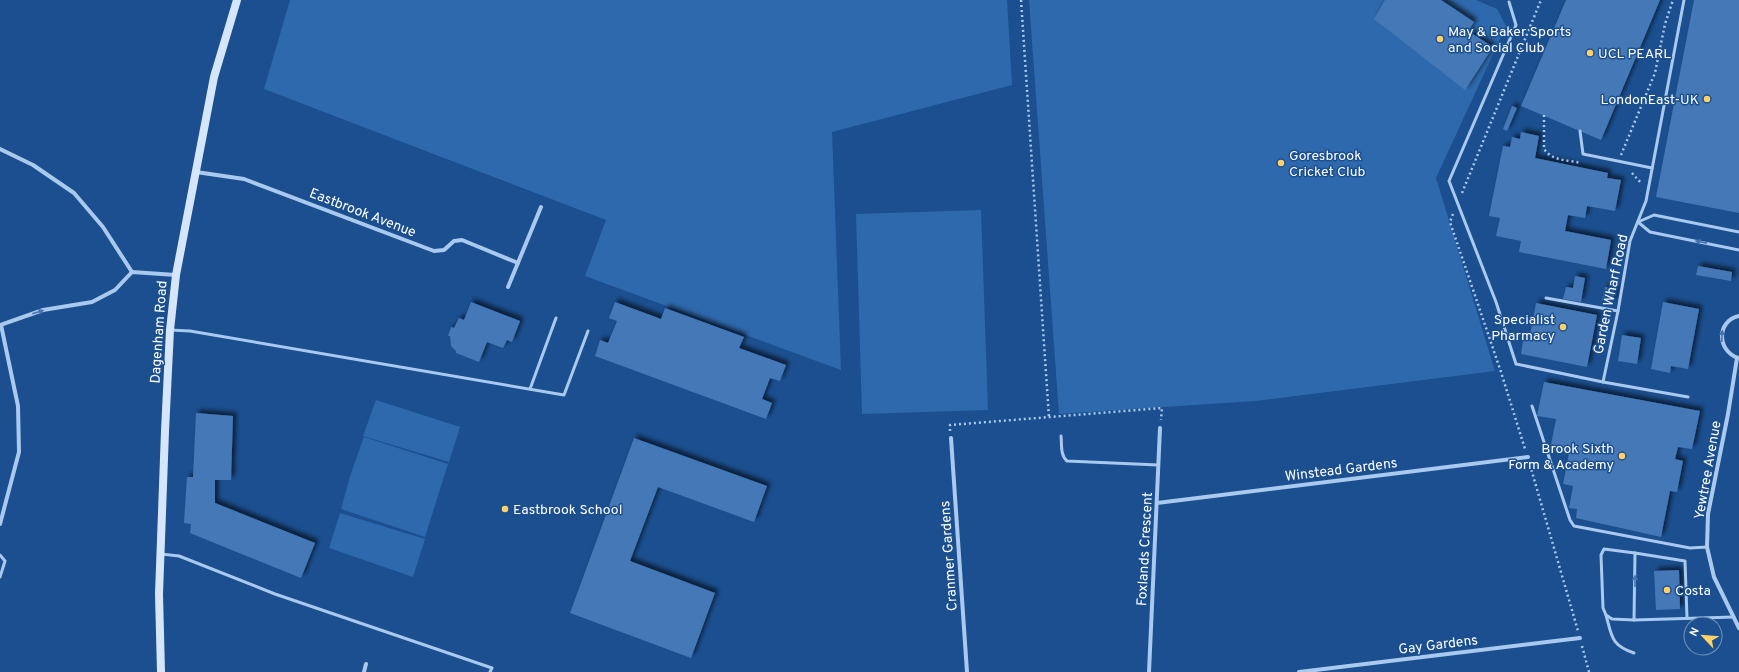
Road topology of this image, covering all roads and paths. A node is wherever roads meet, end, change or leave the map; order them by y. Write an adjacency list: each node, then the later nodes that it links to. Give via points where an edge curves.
1 (237, 0): 10 (street, Dagenham Road, via 214,77)
2 (1021, 0): 31 (path)
3 (1673, 0): 8 (path, via 1655,72)
4 (1684, 0): 9 (lane, Garden Wharf Road)
5 (1509, 2): 27 (lane, via 1516,25 1449,181 1496,302 1516,364)
6 (1580, 131): 8 (lane, via 1584,154)
7 (0, 149): 16 (street, via 33,165 74,193 103,227)
8 (1620, 161): 9 (lane)
9 (1652, 168): 12 (lane, Garden Wharf Road, via 1646,201)
10 (195, 172): 15 (street, Eastbrook Avenue, via 244,179 434,251 444,250 454,241 462,240); 17 (street, Dagenham Road)
11 (541, 207): 15 (street)
12 (1638, 222): 13 (lane, via 1654,215); 14 (lane, one-way to 12, via 1650,232); 20 (lane, Garden Wharf Road, via 1630,242)
13 (1739, 232)
14 (1739, 250)
15 (518, 263): 18 (street)
16 (132, 272): 17 (street); 23 (street, one-way to 16, via 43,310 92,302 115,290)
17 (176, 275): 24 (street, Dagenham Road)
18 (508, 287)
19 (1546, 298): 20 (lane)
20 (1618, 311): 27 (lane, Garden Wharf Road)
21 (1739, 316): 26 (street, one-way to 21, via 1726,350 1721,337 1725,324)
22 (556, 318): 28 (lane)
23 (1, 325): 38 (street, via 18,406 19,452)
24 (170, 330): 28 (lane); 41 (street, Dagenham Road)
25 (588, 331): 28 (lane, via 564,395)
26 (1738, 358): 39 (street, Yewtree Avenue, via 1708,514)
27 (1603, 382): 29 (lane)
28 (530, 389)
29 (1688, 398)
30 (1532, 406): 39 (lane, via 1574,526 1690,548)
31 (1049, 418): 32 (path, via 1162,408); 34 (path, via 950,425)
32 (1160, 428): 36 (street, Foxlands Crescent)
33 (1061, 436): 36 (lane, via 1062,452 1067,461)
34 (951, 438): 57 (street, Cranmer Gardens)
35 (1528, 457): 37 (street, Winstead Gardens)
36 (1158, 466): 37 (street, Foxlands Crescent)
37 (1157, 503): 58 (street, Foxlands Crescent)
38 (0, 524)
39 (1707, 547): 47 (street, Yewtree Avenue, via 1714,578)
40 (1635, 553): 44 (lane, via 1604,549 1602,551); 45 (lane, via 1685,561); 49 (lane, one-way to 40)
41 (160, 554): 54 (street, Dagenham Road); 56 (lane, via 179,556 275,594 492,668)
42 (0, 555): 43 (lane, via 6,561)
43 (0, 577)
44 (1606, 615): 49 (lane, via 1612,619); 52 (lane, via 1617,644 1621,649)
45 (1687, 616)
46 (1723, 617): 47 (lane)
47 (1734, 617): 50 (street, Yewtree Avenue)
48 (1683, 618): 49 (lane)
49 (1634, 620)
50 (1739, 628)
51 (1580, 638): 59 (street, Gay Gardens)
52 (1634, 653)
53 (366, 664): 55 (street)
54 (161, 672)
55 (364, 672)
56 (490, 672)
57 (967, 672)
58 (1149, 672)
59 (1299, 672)

